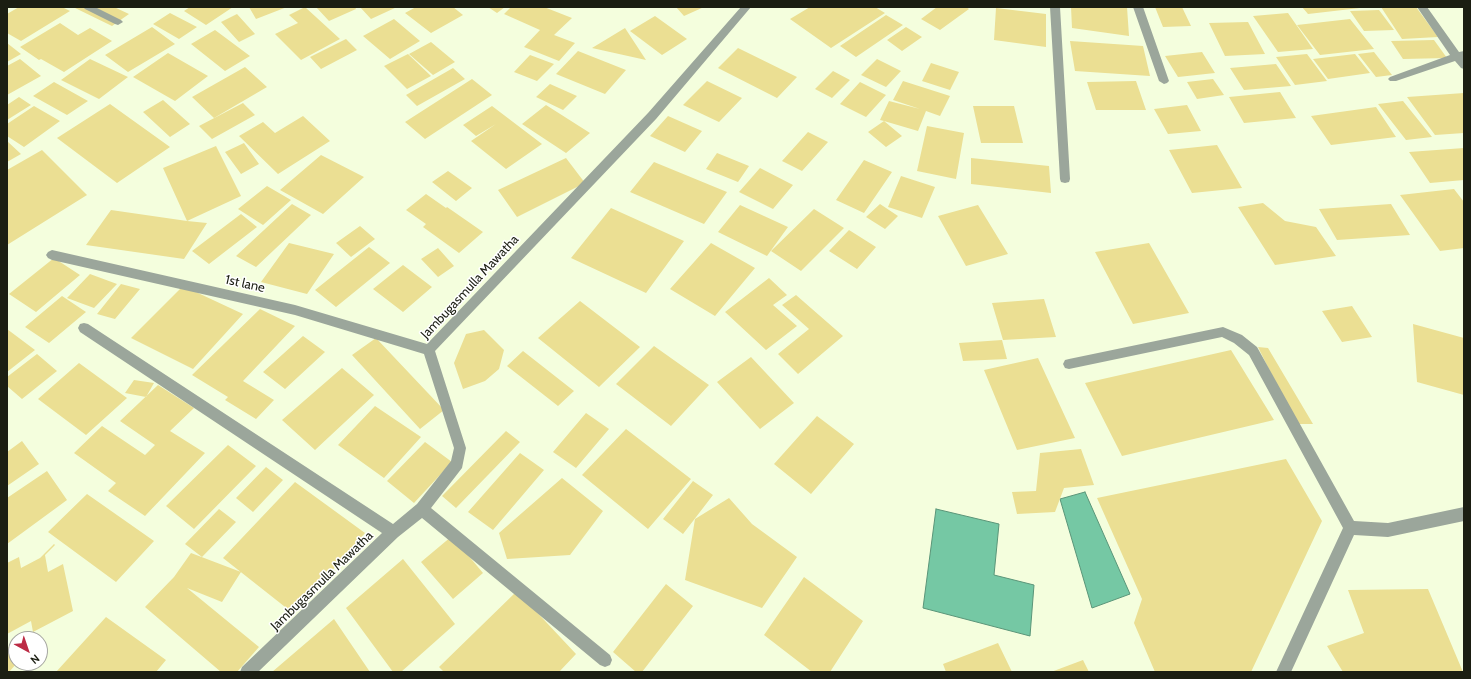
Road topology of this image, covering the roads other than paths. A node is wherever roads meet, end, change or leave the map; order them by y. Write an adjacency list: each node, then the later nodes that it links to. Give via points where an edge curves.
1 (88, 7): 6 (street)
2 (746, 7): 14 (street, Jambugasmulla Mawatha, via 652,116)
3 (1055, 7): 11 (street)
4 (1138, 7): 10 (street)
5 (1422, 7): 7 (street)
6 (118, 22)
7 (1460, 55): 8 (street); 9 (street)
8 (1464, 66)
9 (1393, 79)
10 (1164, 81)
11 (1065, 179)
12 (52, 255): 14 (street, 1st lane, via 295,310)
13 (84, 328): 19 (street)
14 (429, 350): 16 (street, Jambugasmulla Mawatha, via 460,448 457,464)
15 (1069, 364): 18 (street, via 1223,332 1238,339 1253,351)
16 (422, 509): 19 (street, Jambugasmulla Mawatha); 20 (street)
17 (1464, 514): 18 (street, via 1388,530)
18 (1350, 528): 22 (street)
19 (393, 532): 21 (street, Jambugasmulla Mawatha)
20 (605, 660)
21 (247, 672)
22 (1283, 672)

